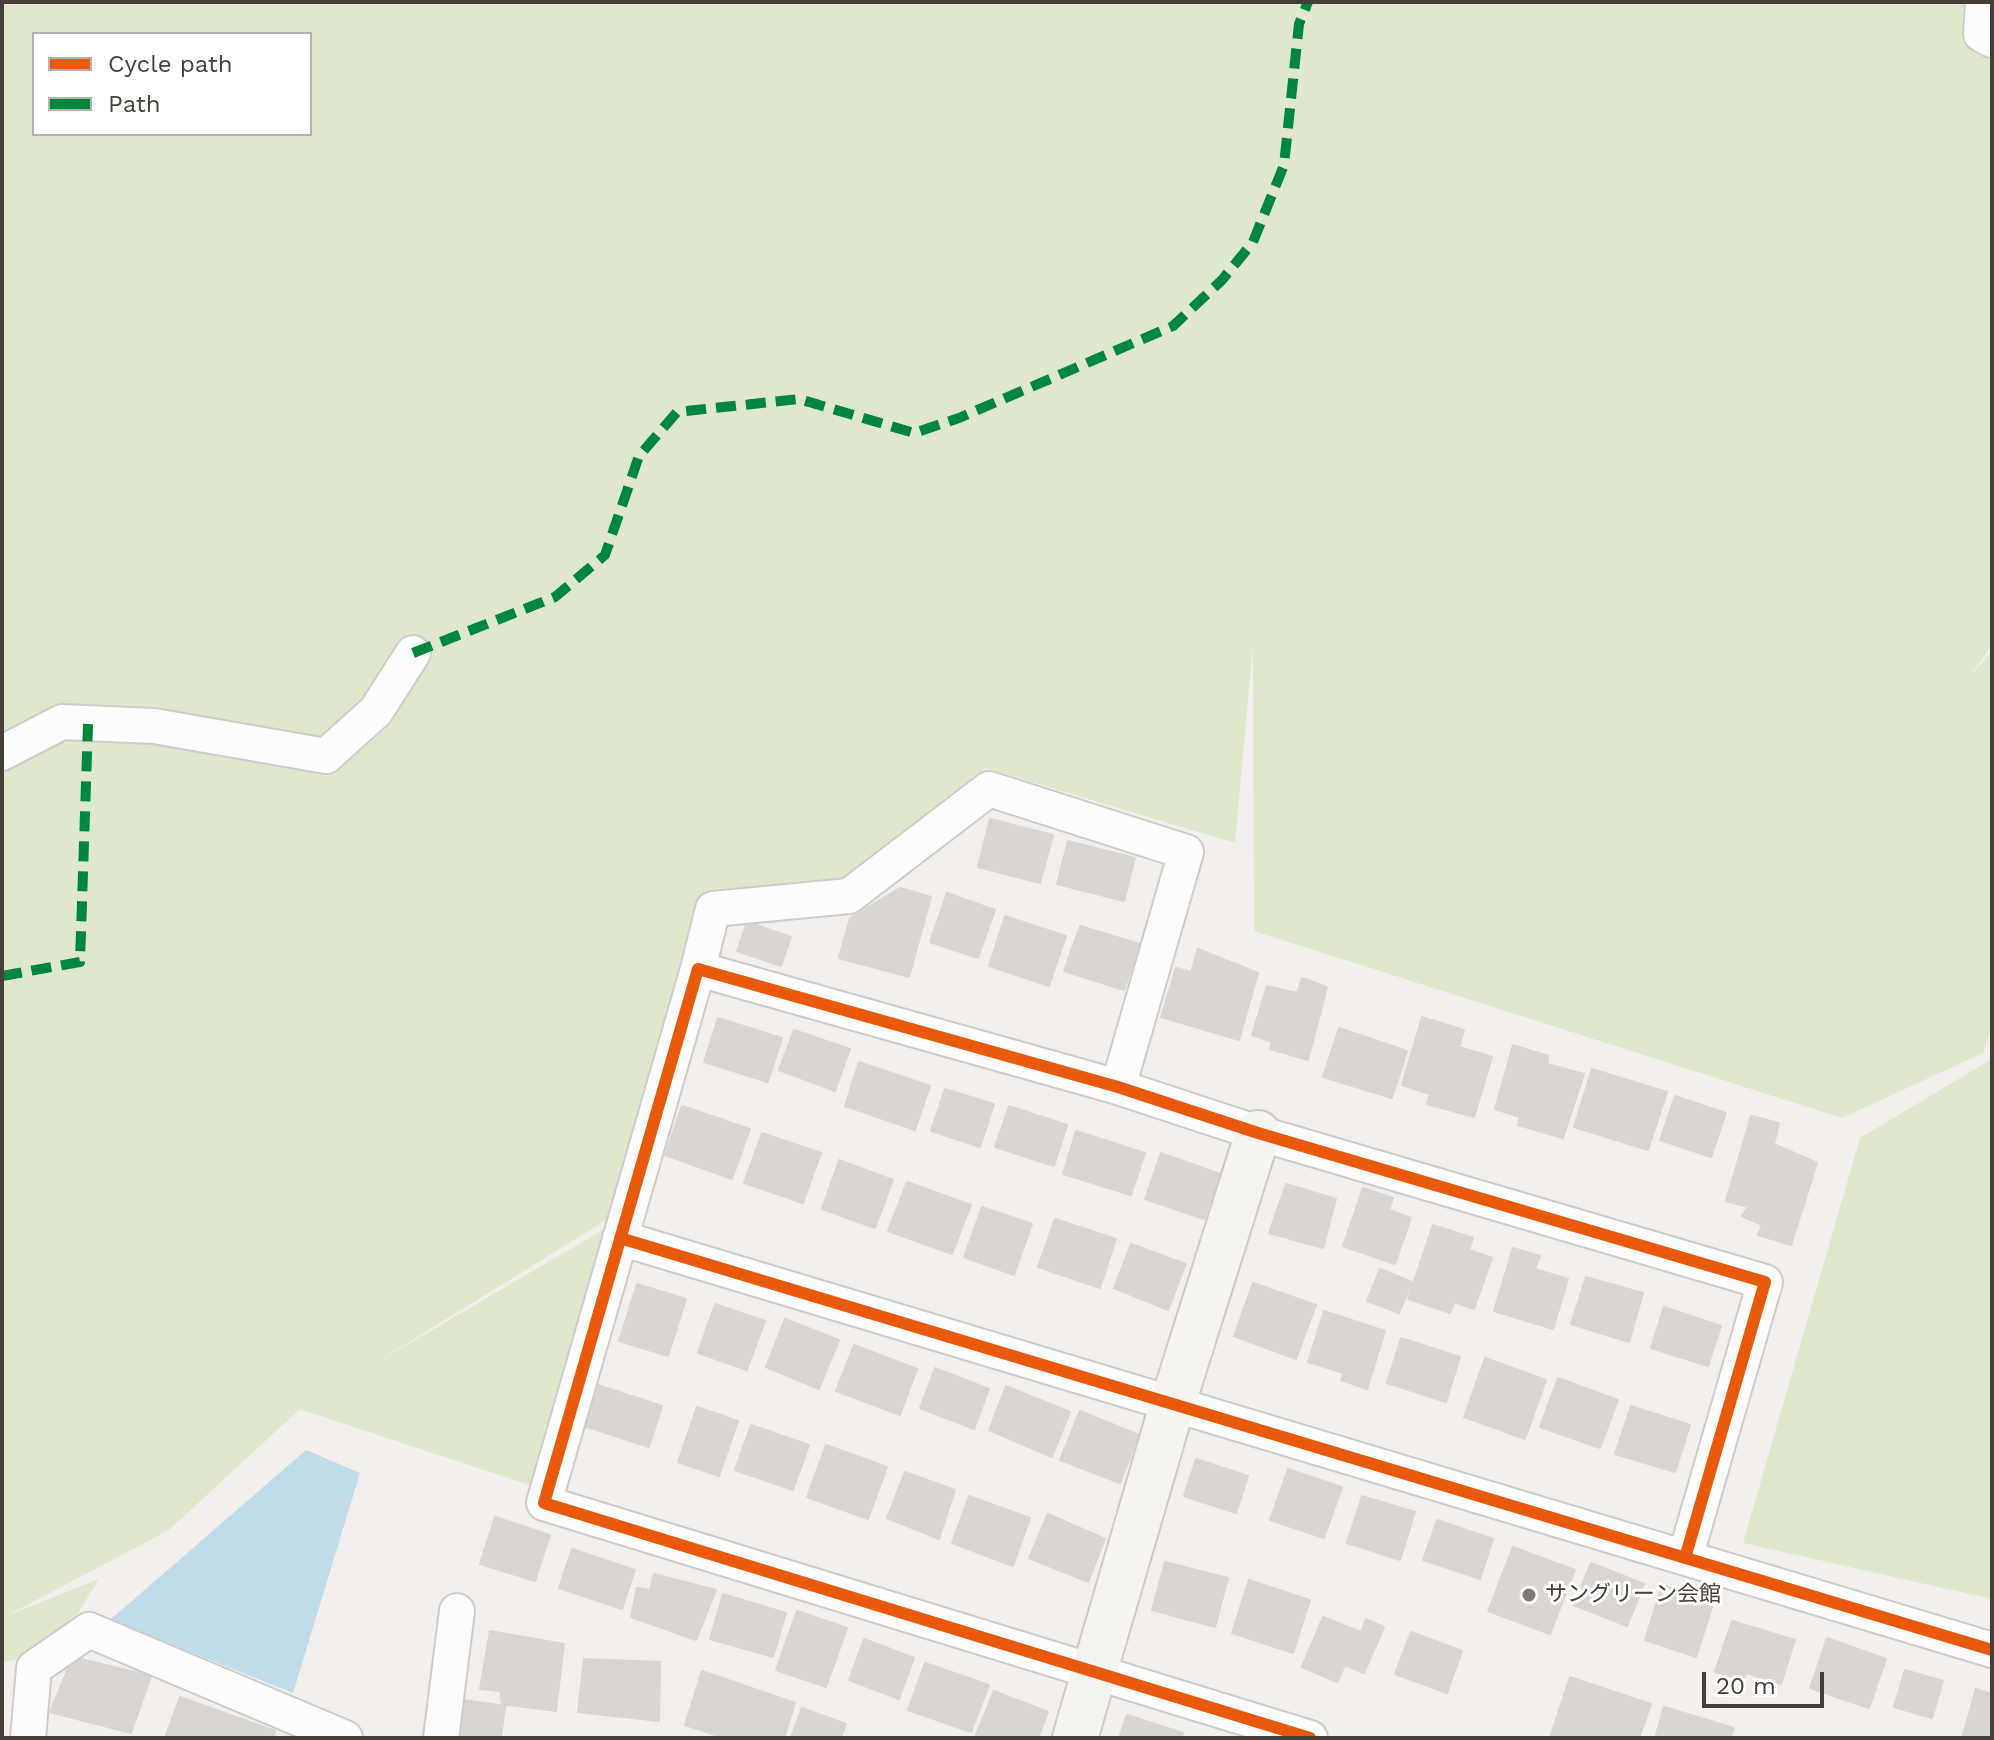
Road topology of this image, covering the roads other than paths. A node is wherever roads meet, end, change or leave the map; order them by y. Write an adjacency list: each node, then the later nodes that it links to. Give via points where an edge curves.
1 (1983, 2): 2 (street, via 1981,34)
2 (1992, 40)
3 (413, 653): 4 (street, via 376,711 326,756 154,726 62,722)
4 (2, 753)
5 (698, 969): 6 (street); 6 (street, via 713,909 849,896 989,789 1186,852); 8 (street)
6 (1118, 1087): 7 (street)
7 (1258, 1133): 9 (street); 10 (street, via 1765,1282)
8 (620, 1238): 9 (street); 13 (street, via 544,1503)
9 (1172, 1406): 10 (street); 13 (street)
10 (1685, 1558): 12 (street)
11 (457, 1611): 16 (street)
12 (1992, 1650)
13 (1093, 1671): 17 (street); 18 (street)
14 (28, 1738): 15 (street, via 34,1668 89,1630)
15 (345, 1738)
16 (441, 1738)
17 (1075, 1738)
18 (1310, 1738)

